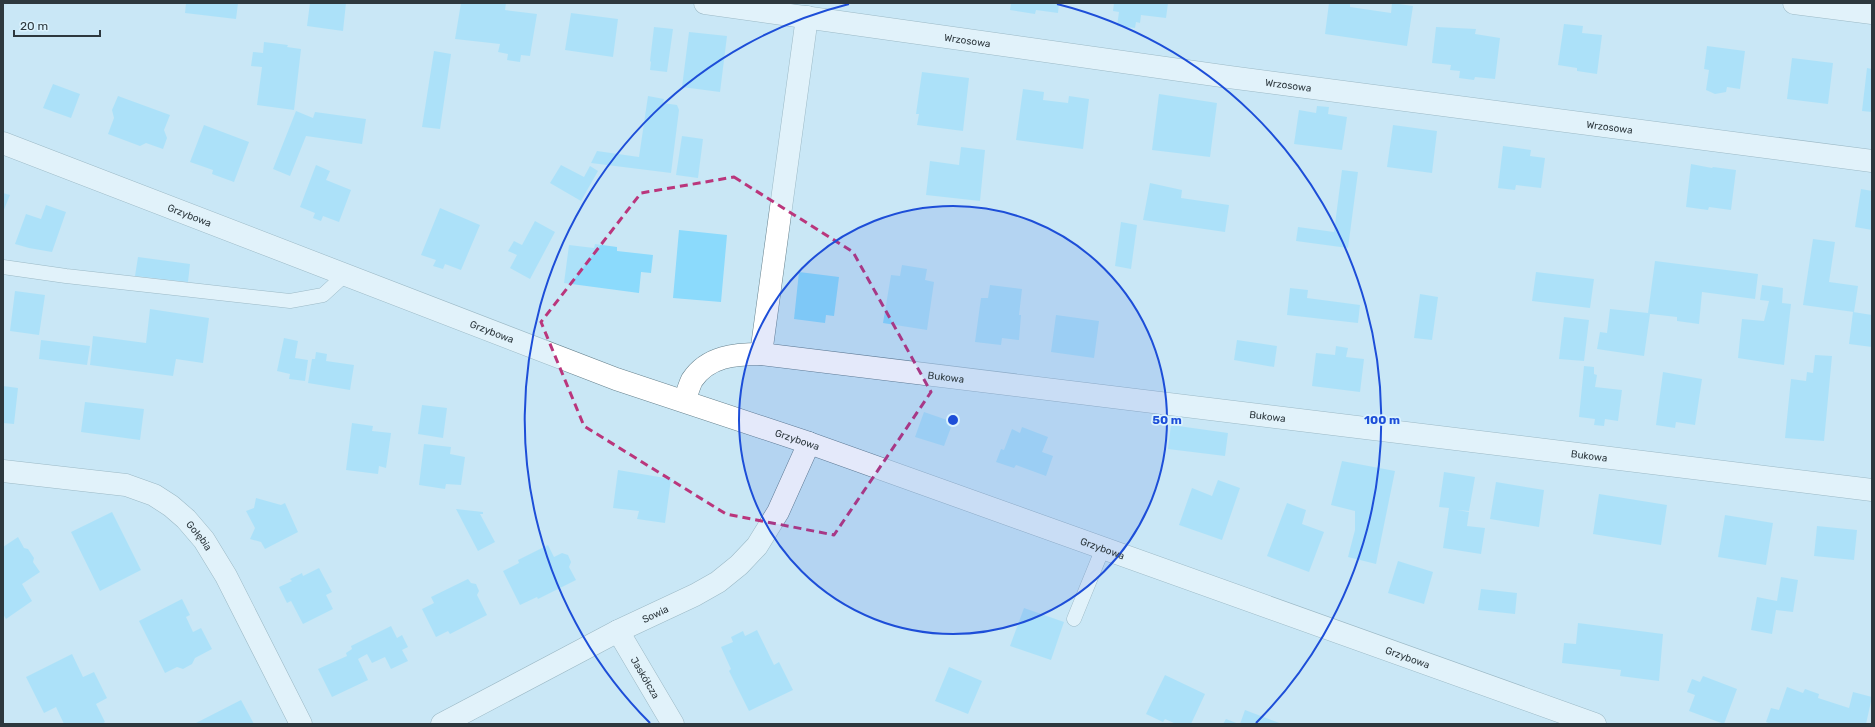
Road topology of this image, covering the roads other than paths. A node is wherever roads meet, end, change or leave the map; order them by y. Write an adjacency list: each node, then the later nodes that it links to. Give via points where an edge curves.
1 (705, 3): 4 (street, Wrzosowa)
2 (1794, 3): 3 (street)
3 (1872, 13)
4 (807, 18): 6 (street, Wrzosowa, via 1229,77); 9 (street)
5 (3, 143): 8 (street, Grzybowa)
6 (1872, 161)
7 (3, 267): 8 (lane, via 290,301 323,295)
8 (346, 274): 10 (street, Grzybowa, via 616,379)
9 (761, 354): 10 (street, Bukowa, via 737,354 720,358 704,367 692,380); 13 (street, Bukowa)
10 (684, 401): 11 (street, Grzybowa)
11 (809, 443): 14 (street, Grzybowa); 16 (street, Sowia, via 778,512 757,546 739,565 718,582)
12 (3, 471): 18 (street, Gołębia, via 126,485 154,495 186,519 204,540 226,576)
13 (1872, 490)
14 (1103, 548): 15 (lane); 17 (street, Grzybowa)
15 (1074, 619)
16 (618, 631): 19 (street, Sowia); 20 (street, Jaskółcza)
17 (1557, 717): 21 (street, Grzybowa)
18 (301, 724)
19 (442, 724)
20 (673, 724)
21 (1595, 724)

